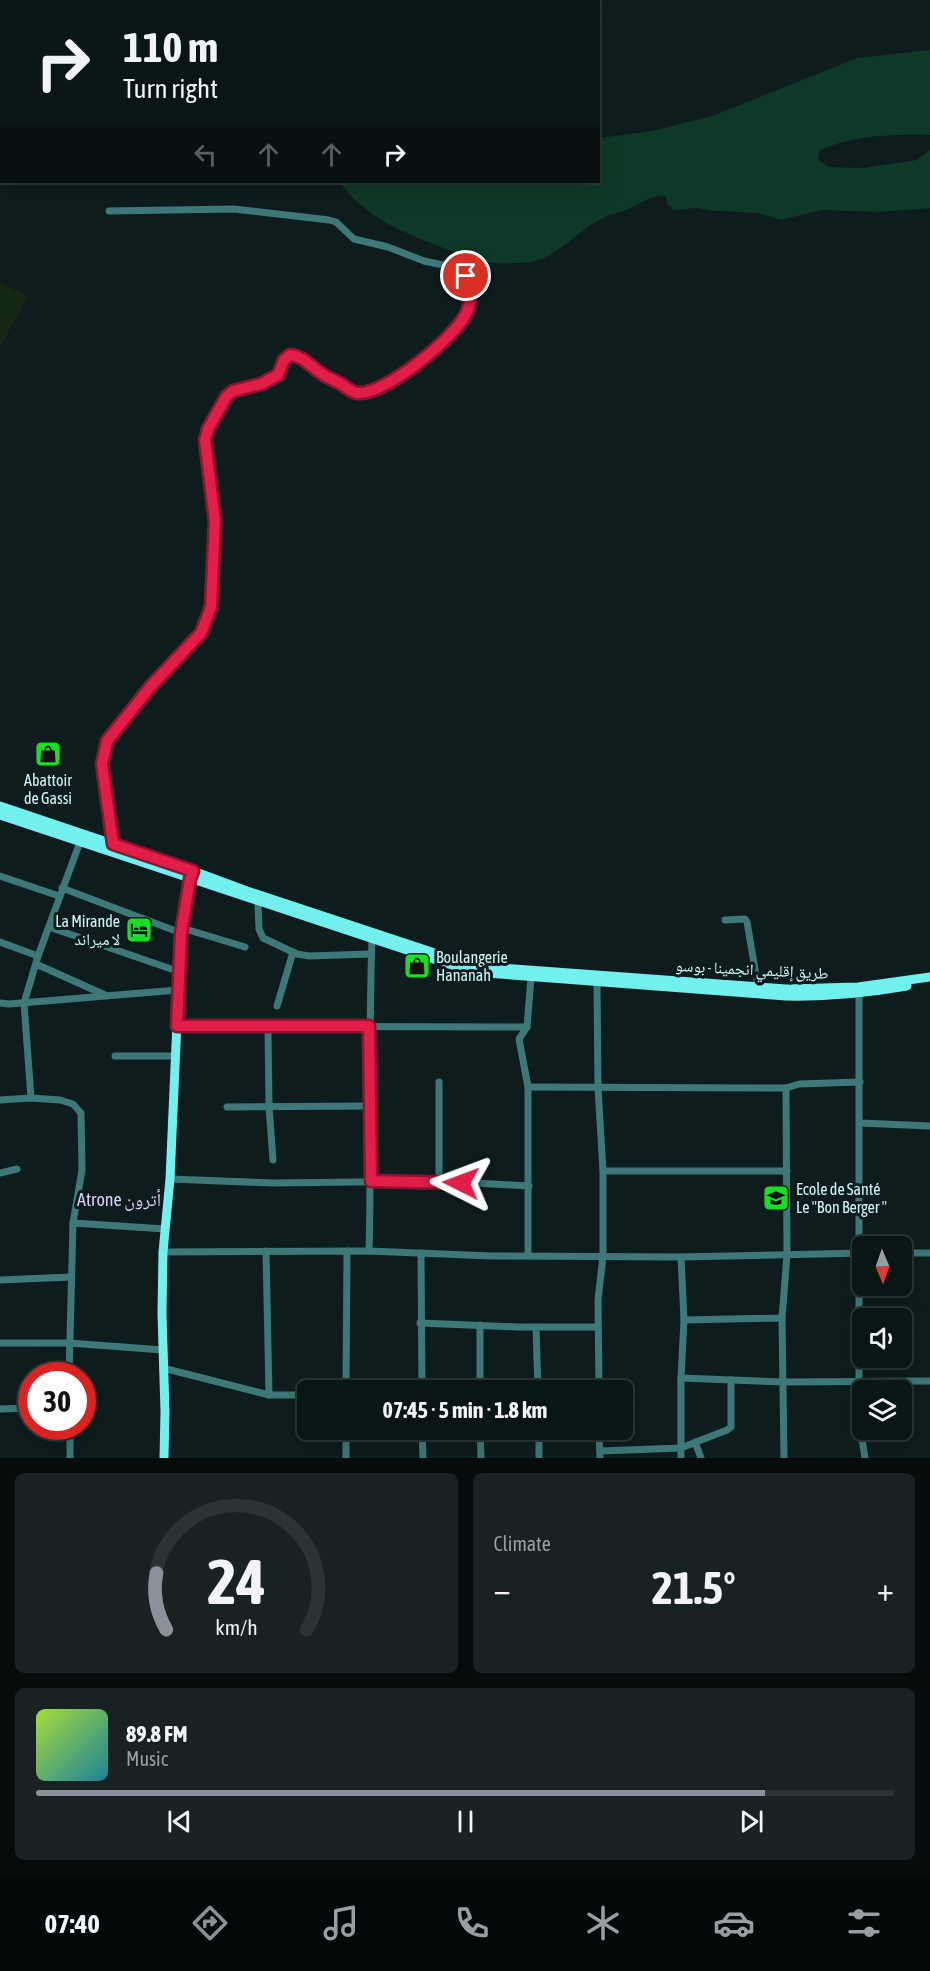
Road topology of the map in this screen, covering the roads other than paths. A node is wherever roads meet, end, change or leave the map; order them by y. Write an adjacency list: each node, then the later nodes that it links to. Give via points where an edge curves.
1 (109, 211): 5 (street, via 234,209 328,220 336,222 354,239 453,267 469,283 470,299 461,322 436,350 385,384 365,392 352,391 298,356 290,355 278,375 226,397 205,440 215,521 211,607 201,633 107,741 102,764)
2 (0, 806): 5 (main road)
3 (0, 815): 4 (main road)
4 (80, 842): 6 (main road); 8 (street)
5 (113, 844): 6 (main road)
6 (192, 875): 10 (main road); 13 (main road); 25 (main road, via 474,966)
7 (0, 876): 9 (street)
8 (62, 888): 9 (street); 13 (street)
9 (59, 897): 12 (street)
10 (258, 902): 14 (main road); 17 (street, via 263,938)
11 (725, 920): 27 (street, via 747,922)
12 (49, 927): 19 (street); 21 (street)
13 (181, 930): 16 (street); 21 (main road)
14 (372, 940): 18 (street); 23 (main road, via 473,972)
15 (0, 942): 19 (street)
16 (245, 947)
17 (292, 952): 18 (street, via 318,957); 33 (street)
18 (371, 954): 35 (street)
19 (38, 956): 20 (street)
20 (36, 964): 30 (street); 32 (street)
21 (180, 972): 28 (main road)
22 (930, 977): 29 (main road, طريق إقليمي انجمينا - بوسو)
23 (531, 978): 24 (main road); 37 (street)
24 (597, 982): 25 (main road); 43 (street)
25 (643, 982): 27 (main road, طريق إقليمي انجمينا - بوسو); 29 (main road, طريق إقليمي انجمينا - بوسو, via 786,996 825,997)
26 (930, 983): 29 (main road, طريق إقليمي انجمينا - بوسو)
27 (758, 987): 29 (main road, طريق إقليمي انجمينا - بوسو)
28 (178, 990): 30 (street); 34 (main road)
29 (859, 991): 41 (street)
30 (107, 996): 32 (street)
31 (0, 1003): 32 (street)
32 (24, 1003): 45 (street)
33 (277, 1006)
34 (177, 1026): 36 (street); 39 (main road)
35 (369, 1026): 36 (street); 37 (street); 47 (street)
36 (268, 1027): 49 (street)
37 (527, 1027): 42 (street, via 519,1039)
38 (115, 1056): 39 (street)
39 (175, 1056): 57 (main road)
40 (439, 1082): 59 (street)
41 (860, 1082): 44 (street); 50 (street)
42 (528, 1087): 43 (street); 60 (street)
43 (598, 1088): 44 (street); 54 (street)
44 (786, 1088): 55 (street)
45 (31, 1098): 46 (street); 61 (street, via 60,1100 73,1104 81,1113 82,1170)
46 (0, 1100)
47 (371, 1106): 49 (street); 58 (street)
48 (227, 1107): 49 (street)
49 (269, 1107): 52 (street)
50 (860, 1123): 51 (street); 63 (street)
51 (930, 1126)
52 (273, 1160)
53 (17, 1169): 56 (street)
54 (603, 1171): 55 (street); 74 (street)
55 (787, 1171): 72 (street)
56 (0, 1173)
57 (170, 1179): 58 (street); 62 (main road)
58 (371, 1181): 59 (street); 66 (street)
59 (439, 1181): 60 (street)
60 (529, 1186): 73 (street)
61 (73, 1223): 62 (street); 76 (street)
62 (165, 1229): 67 (main road)
63 (861, 1236)
64 (266, 1251): 65 (street); 67 (street); 102 (street)
65 (347, 1251): 66 (street); 91 (street)
66 (369, 1251): 68 (street)
67 (163, 1252): 87 (main road)
68 (421, 1252): 73 (street); 81 (street)
69 (852, 1253): 72 (street)
70 (912, 1253): 71 (street)
71 (930, 1253)
72 (787, 1255): 75 (street); 79 (street)
73 (528, 1256): 74 (street)
74 (603, 1256): 75 (street); 83 (street)
75 (681, 1257): 80 (street)
76 (71, 1277): 77 (street); 86 (street)
77 (0, 1280)
78 (861, 1296): 97 (street)
79 (782, 1318): 80 (street); 98 (street)
80 (684, 1320): 90 (street)
81 (420, 1323): 82 (street); 92 (street)
82 (480, 1325): 84 (street); 93 (street)
83 (598, 1327): 84 (street); 95 (street)
84 (536, 1328): 94 (street)
85 (0, 1343): 86 (street)
86 (69, 1343): 87 (street); 88 (street)
87 (163, 1350): 89 (main road)
88 (69, 1362)
89 (163, 1368): 102 (street); 116 (main road)
90 (681, 1378): 96 (street); 98 (street); 113 (street)
91 (346, 1380)
92 (422, 1380)
93 (480, 1380)
94 (538, 1380)
95 (599, 1380)
96 (731, 1380): 98 (street); 112 (street, via 731,1427)
97 (860, 1380)
98 (784, 1381): 99 (street); 123 (street)
99 (852, 1381)
100 (912, 1381): 101 (street)
101 (930, 1381)
102 (268, 1395): 103 (street)
103 (297, 1395)
104 (18, 1408): 105 (street)
105 (0, 1409)
106 (70, 1440): 115 (street)
107 (346, 1440): 117 (street)
108 (422, 1440): 118 (street)
109 (480, 1440): 119 (street)
110 (539, 1440): 120 (street)
111 (862, 1440): 124 (street)
112 (695, 1442): 113 (street); 122 (street)
113 (681, 1448): 114 (street); 121 (street)
114 (600, 1454)
115 (70, 1458)
116 (164, 1458)
117 (346, 1458)
118 (423, 1458)
119 (481, 1458)
120 (539, 1458)
121 (681, 1458)
122 (701, 1458)
123 (784, 1458)
124 (865, 1458)

